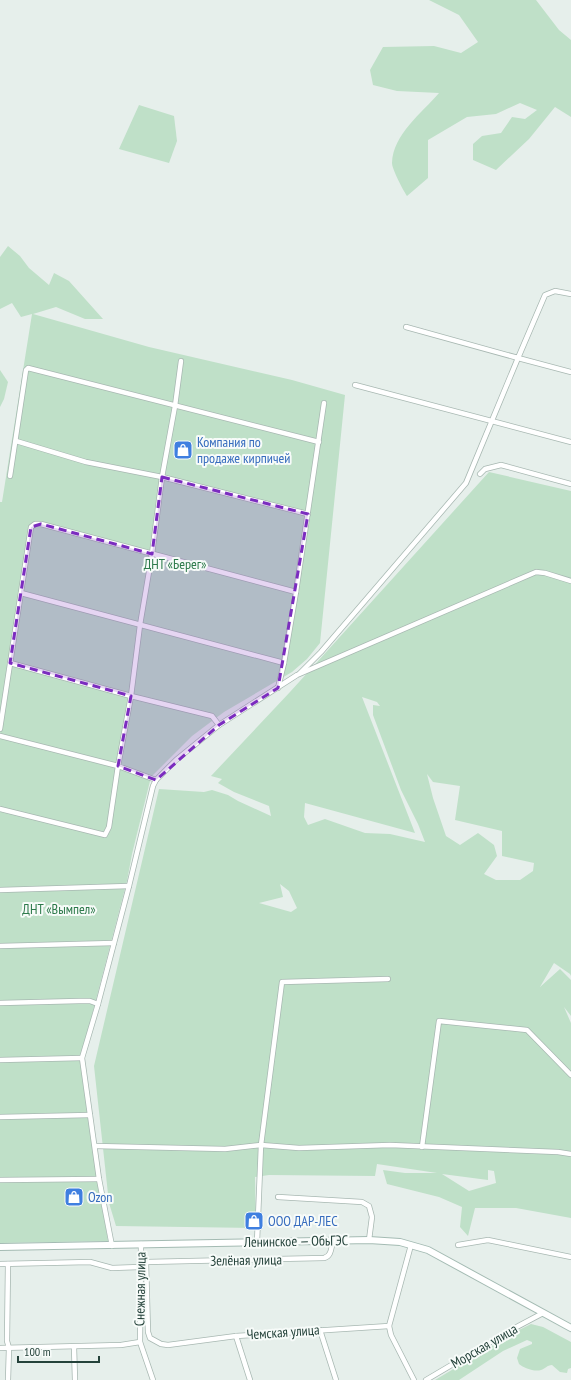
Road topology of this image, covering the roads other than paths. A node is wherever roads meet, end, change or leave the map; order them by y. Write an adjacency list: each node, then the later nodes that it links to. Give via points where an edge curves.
1 (571, 294): 3 (street, via 555,291 545,295)
2 (406, 327): 3 (street)
3 (518, 358): 5 (street); 9 (street)
4 (181, 361): 8 (street)
5 (571, 372)
6 (355, 385): 9 (street)
7 (324, 403): 11 (street)
8 (175, 406): 10 (street, via 28,368); 11 (street); 15 (street)
9 (492, 421): 12 (street); 25 (street, via 466,483 321,652)
10 (16, 441): 14 (street); 15 (street, via 86,462)
11 (319, 442): 17 (street)
12 (571, 442)
13 (480, 474): 16 (street, via 485,469 501,465)
14 (10, 476)
15 (162, 477): 17 (street); 18 (street)
16 (571, 484)
17 (308, 514): 20 (street)
18 (152, 554): 20 (street); 21 (street, via 35,524 31,527); 22 (street)
19 (571, 580): 25 (street, via 536,572)
20 (296, 592): 24 (street)
21 (21, 593): 22 (street); 23 (street)
22 (140, 625): 24 (street); 27 (street)
23 (10, 663): 27 (street); 29 (street)
24 (284, 663): 26 (street)
25 (297, 675): 26 (street)
26 (278, 688): 28 (street)
27 (131, 696): 28 (street, via 212,716); 31 (street)
28 (219, 725): 32 (street)
29 (0, 729)
30 (0, 736): 31 (street)
31 (118, 766): 32 (street); 33 (street, via 105,835)
32 (156, 780): 34 (street, via 152,786)
33 (0, 810)
34 (129, 886): 35 (street); 36 (street)
35 (0, 890)
36 (114, 943): 37 (street); 40 (street)
37 (0, 946)
38 (388, 979): 46 (street, via 282,982)
39 (0, 1003): 40 (street, via 90,1001)
40 (98, 1004): 41 (street)
41 (82, 1058): 42 (street); 44 (street)
42 (0, 1060)
43 (571, 1076): 48 (street, via 527,1030 439,1021)
44 (90, 1115): 45 (street); 47 (street)
45 (0, 1117)
46 (261, 1145): 47 (street, via 226,1149); 48 (street, via 299,1148 390,1145); 55 (street)
47 (94, 1146): 50 (street)
48 (422, 1147): 49 (street)
49 (571, 1154)
50 (99, 1179): 51 (street); 59 (street)
51 (0, 1180)
52 (278, 1197): 54 (street, via 362,1202 369,1206 372,1217)
53 (333, 1240): 54 (main road, Ленинское — ОбьГЭС); 55 (main road, Ленинское — ОбьГЭС); 63 (street, Зелёная улица, via 327,1258)
54 (369, 1240): 57 (main road, Ленинское — ОбьГЭС)
55 (257, 1242): 56 (main road, Ленинское — ОбьГЭС)
56 (141, 1244): 59 (main road, Ленинское — ОбьГЭС); 61 (street, Снежная улица)
57 (411, 1244): 67 (main road, Ленинское — ОбьГЭС, via 444,1258); 68 (street)
58 (458, 1245): 62 (street, via 488,1240)
59 (112, 1246): 60 (main road, Ленинское — ОбьГЭС)
60 (0, 1247)
61 (140, 1255): 63 (street); 66 (street, Снежная улица)
62 (571, 1257)
63 (146, 1262): 71 (street, Чемская улица, via 150,1338 160,1344 177,1344)
64 (0, 1264): 65 (street)
65 (8, 1264): 66 (street, via 90,1262 112,1268); 75 (street)
66 (140, 1267): 72 (street, Снежная улица)
67 (544, 1313): 69 (main road, Ленинское — ОбьГЭС); 82 (street, Морская улица)
68 (389, 1326): 70 (street, Чемская улица); 81 (street)
69 (571, 1328)
70 (320, 1330): 71 (street, Чемская улица); 80 (street)
71 (236, 1336): 79 (street)
72 (140, 1342): 73 (street); 78 (street, Снежная улица)
73 (74, 1347): 75 (street); 77 (street)
74 (0, 1348): 75 (street)
75 (9, 1348): 76 (street)
76 (8, 1380)
77 (75, 1380)
78 (153, 1380)
79 (250, 1380)
80 (336, 1380)
81 (414, 1380)
82 (426, 1380)

